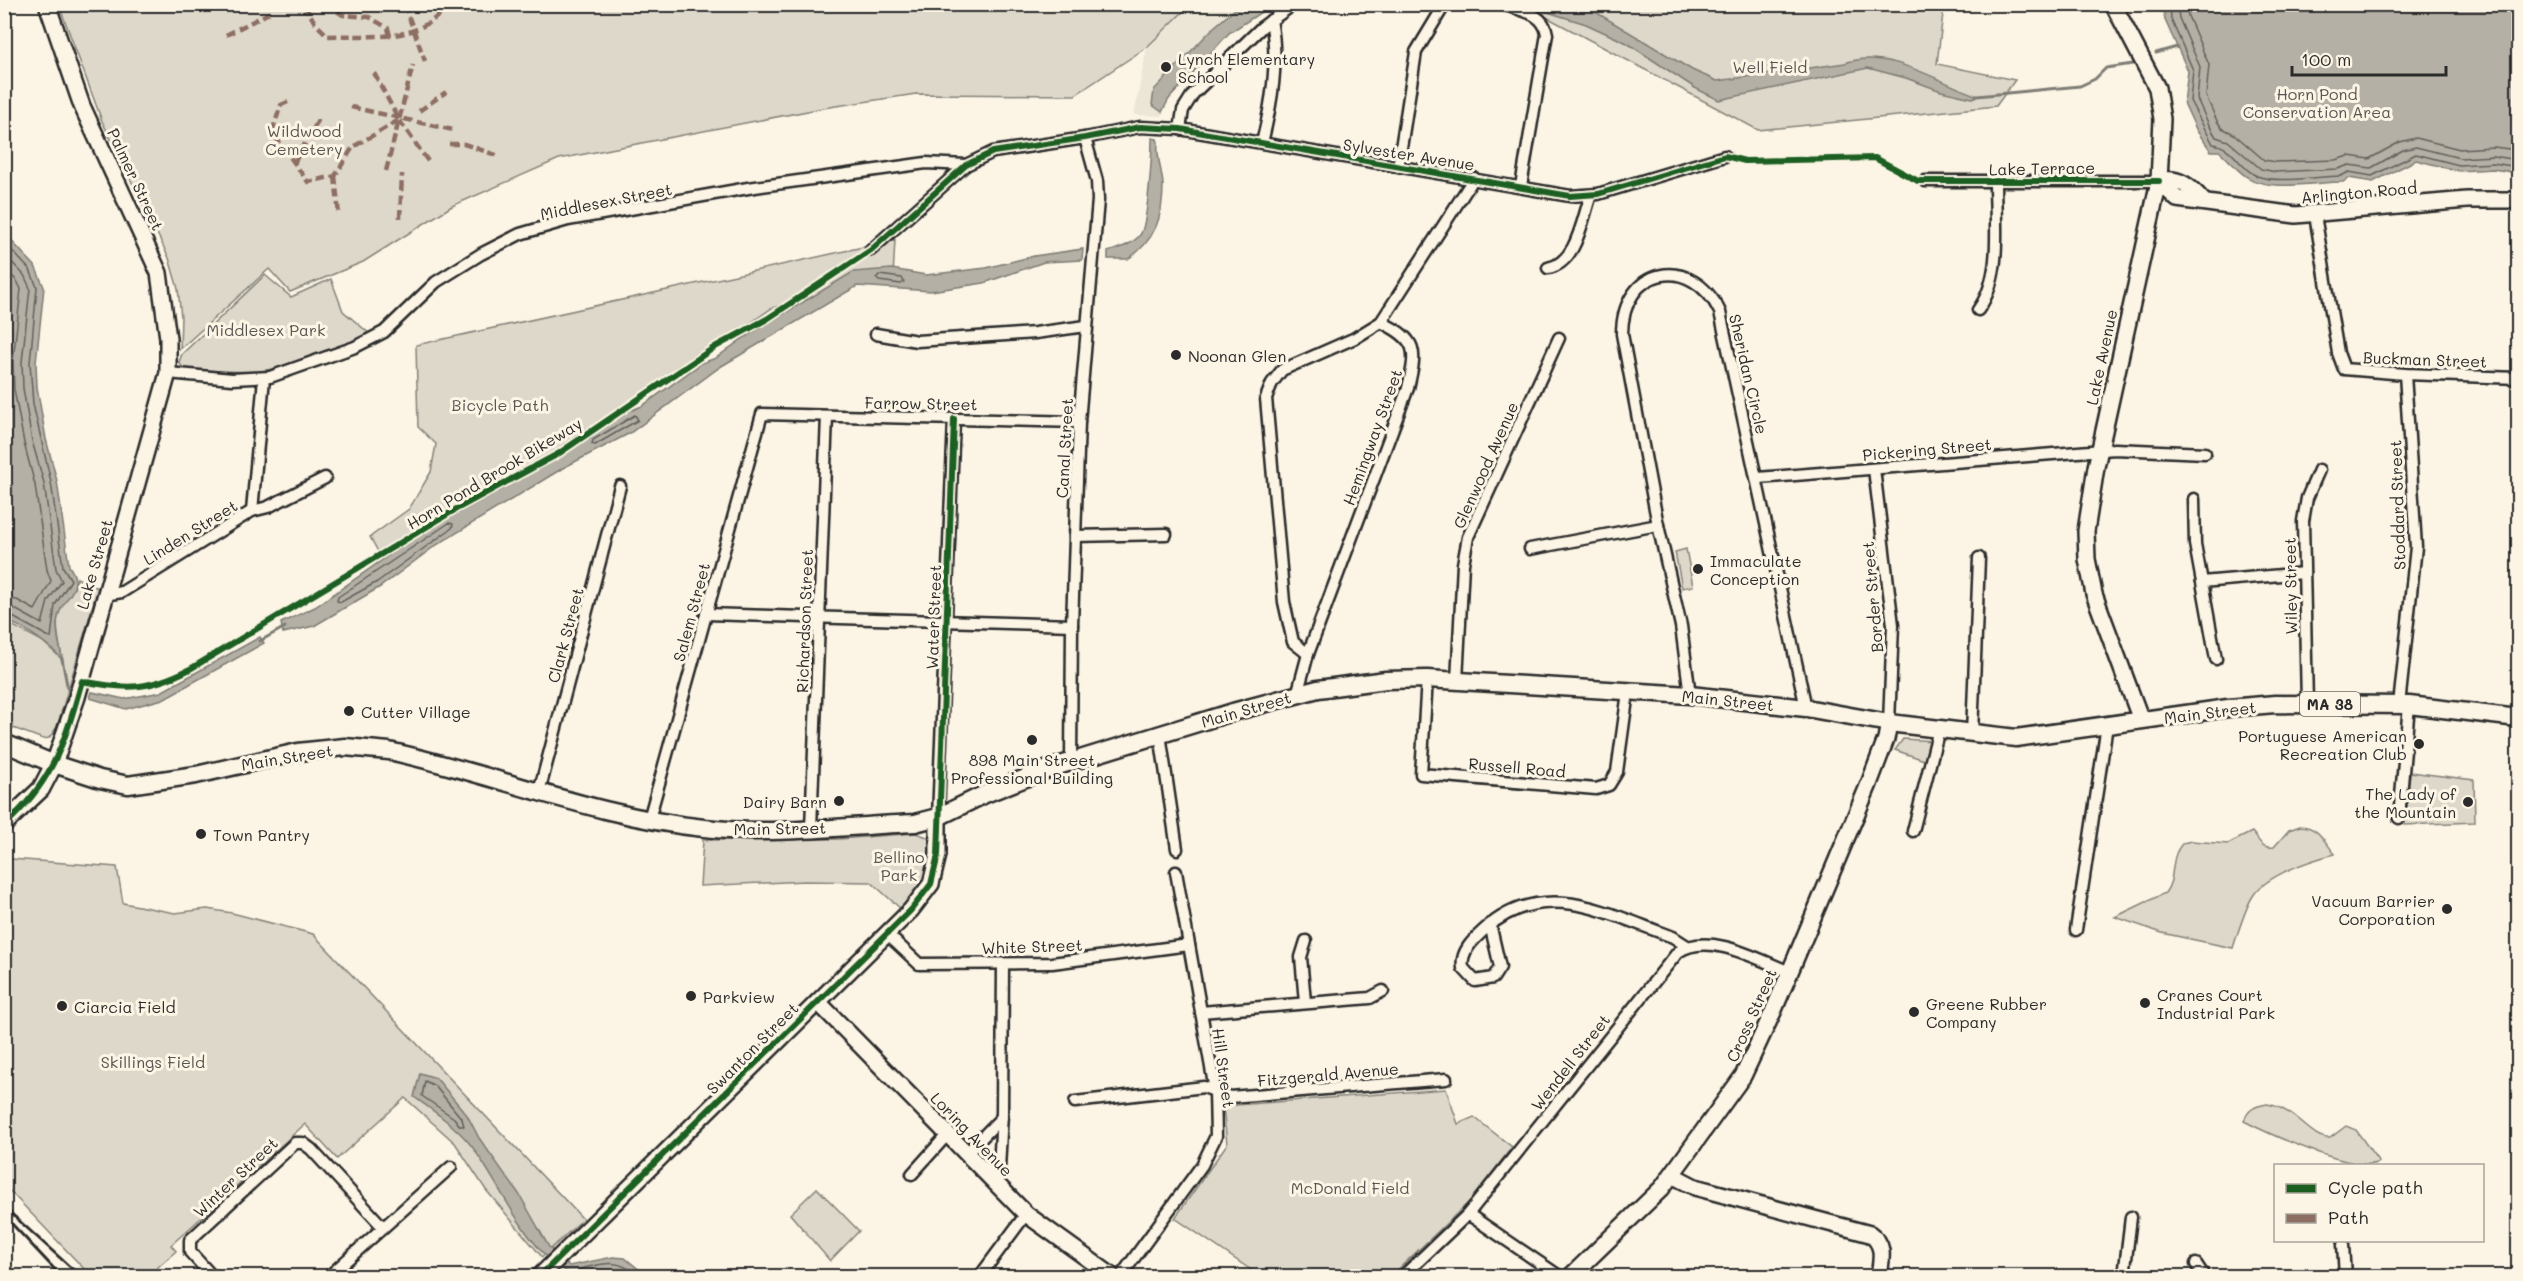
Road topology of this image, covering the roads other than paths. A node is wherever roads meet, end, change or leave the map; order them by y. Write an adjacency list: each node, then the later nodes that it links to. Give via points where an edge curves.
1 (47, 4): 28 (street, Palmer Street, via 82,106 159,273 168,338)
2 (1294, 4): 6 (street)
3 (1445, 4): 12 (street, via 1416,52)
4 (1501, 4): 17 (street, via 1538,17 1545,24)
5 (2113, 4): 15 (street, Lake Avenue, via 2157,87 2162,119)
6 (1271, 20): 7 (street, via 1194,94 1183,110); 9 (street, via 1276,43 1275,69)
7 (1180, 129): 8 (street, Sylvester Avenue, via 1140,127); 9 (street, Sylvester Avenue)
8 (1085, 138): 11 (street, Middlesex Street, via 993,152); 25 (street, Canal Street, via 1098,200)
9 (1262, 143): 12 (street, Sylvester Avenue)
10 (1725, 156): 18 (street, Sylvester Avenue)
11 (966, 165): 21 (street); 30 (street, Middlesex Street, via 926,163 748,188 568,220 520,234 436,282 384,332)
12 (1398, 166): 13 (street, Sylvester Avenue)
13 (1474, 178): 17 (street, Sylvester Avenue); 24 (street)
14 (1925, 181): 16 (street, Lake Terrace)
15 (2158, 181): 16 (street, Lake Terrace); 20 (street, Arlington Road, via 2168,178 2180,182 2191,187 2203,201 2271,213); 36 (street, Lake Avenue)
16 (1995, 183): 23 (street, via 1992,282)
17 (1521, 186): 18 (street, Sylvester Avenue, via 1570,196)
18 (1591, 195): 22 (street, via 1569,255 1558,266)
19 (2518, 200): 20 (street, Arlington Road, via 2467,200)
20 (2315, 215): 29 (street, Buckman Street, via 2342,367)
21 (871, 250)
22 (1548, 268)
23 (1978, 310)
24 (1381, 322): 57 (street, Hemingway Street, via 1404,333 1415,358 1408,388); 57 (street, via 1355,338 1282,370 1266,398 1284,602 1293,642)
25 (1086, 326): 26 (street, via 917,341); 35 (street, Canal Street)
26 (876, 334)
27 (1559, 338): 60 (street, Glenwood Avenue, via 1468,537 1462,574)
28 (168, 373): 30 (street, Middlesex Street); 52 (street, Lake Street)
29 (2405, 374): 31 (street, Buckman Street); 65 (street, Stoddard Street, via 2416,547)
30 (264, 378): 44 (street)
31 (2518, 378)
32 (762, 414): 33 (street, Farrow Street); 53 (street, Salem Street)
33 (827, 416): 34 (street, Farrow Street); 54 (street, Richardson Street)
34 (954, 419): 35 (street, Farrow Street); 55 (street, Water Street)
35 (1079, 422): 47 (street, Canal Street)
36 (2099, 451): 37 (street, Pickering Street); 38 (street, Pickering Street); 68 (street, Lake Avenue, via 2087,522 2088,567 2105,628)
37 (2205, 453)
38 (1874, 469): 41 (street, Pickering Street); 69 (street, Border Street, via 1893,625)
39 (2319, 470): 50 (street, Wiley Street, via 2304,509)
40 (325, 478): 44 (street, Linden Street)
41 (1758, 478): 45 (street, Sheridan Circle, via 1726,331 1713,297 1704,286 1678,274 1650,279 1630,296 1624,309 1622,334); 66 (street, Sheridan Circle)
42 (620, 486): 77 (street, Clark Street)
43 (2194, 499): 51 (street, via 2195,544)
44 (252, 511): 52 (street, Linden Street, via 122,592)
45 (1658, 525): 48 (street); 63 (street, Sheridan Circle, via 1681,626)
46 (1166, 534): 47 (street)
47 (1075, 536): 56 (street, Canal Street)
48 (1530, 549)
49 (1979, 558): 73 (street)
50 (2304, 573): 51 (street); 64 (street, Wiley Street)
51 (2202, 582): 58 (street)
52 (104, 595): 76 (street, Lake Street, via 80,689)
53 (706, 614): 54 (street); 80 (street, Salem Street)
54 (820, 617): 55 (street); 82 (street, Richardson Street)
55 (946, 620): 56 (street); 78 (street, Water Street)
56 (1071, 625): 75 (street, Canal Street)
57 (1308, 654): 62 (street, Hemingway Street)
58 (2216, 659)
59 (1427, 679): 60 (main road, Main Street / MA 38); 61 (street, Russell Road, via 1422,774 1596,789 1610,785 1617,772); 62 (main road, Main Street / MA 38, via 1351,684)
60 (1457, 681): 61 (main road, Main Street / MA 38)
61 (1628, 692): 63 (main road, Main Street / MA 38)
62 (1297, 695): 72 (main road, Main Street / MA 38)
63 (1690, 695): 66 (main road, Main Street / MA 38)
64 (2307, 704): 65 (main road, Main Street / MA 38); 68 (main road, Main Street / MA 38, via 2236,707)
65 (2404, 705): 67 (main road, Main Street / MA 38); 79 (street, Stoddard Street)
66 (1806, 708): 69 (main road, Main Street / MA 38)
67 (2518, 718)
68 (2142, 720): 70 (main road, Main Street / MA 38)
69 (1889, 723): 71 (main road, Main Street / MA 38); 93 (street, Cross Street, via 1869,784)
70 (2107, 726): 73 (main road, Main Street / MA 38, via 2023,738); 87 (street)
71 (1939, 729): 73 (main road, Main Street / MA 38); 83 (street)
72 (1160, 734): 75 (main road, Main Street / MA 38); 84 (street)
73 (1972, 734)
74 (4, 743): 76 (main road, Main Street)
75 (1071, 761): 78 (main road, Main Street / MA 38)
76 (54, 764): 77 (main road, Main Street / MA 38, via 128,785 196,775 298,752 345,747 389,751 438,762); 81 (main road, via 41,789)
77 (539, 792): 80 (main road, Main Street / MA 38)
78 (938, 817): 82 (main road, Main Street / MA 38, via 915,823); 88 (street, Swanton Street, via 938,855 931,884)
79 (2399, 818)
80 (649, 819): 82 (main road, Main Street / MA 38, via 753,831)
81 (4, 824)
82 (811, 828)
83 (1913, 831)
84 (1177, 849)
85 (1176, 872): 90 (street, Hill Street)
86 (1490, 924): 86 (street, via 1500,967 1492,978 1475,981 1465,974 1463,956); 91 (street, via 1530,903 1566,902 1673,937)
87 (2076, 930)
88 (886, 934): 92 (street, White Street, via 919,964); 95 (street, Swanton Street)
89 (1306, 941): 96 (street, via 1301,957)
90 (1189, 945): 92 (street, White Street, via 1052,963); 97 (street, Hill Street)
91 (1687, 946): 93 (street, via 1718,946); 109 (street, Wendell Street, via 1670,959)
92 (1003, 964): 101 (street)
93 (1791, 972): 106 (street, Cross Street, via 1746,1071)
94 (1383, 991): 96 (street, via 1370,998)
95 (818, 1002): 102 (street, Loring Avenue); 116 (street, Swanton Street)
96 (1305, 1002): 97 (street)
97 (1200, 1012): 99 (street, Hill Street)
98 (1446, 1079): 99 (street, Fitzgerald Avenue, via 1230,1097)
99 (1215, 1090): 100 (street, Fitzgerald Avenue, via 1204,1087); 119 (street, Hill Street, via 1216,1136 1202,1165)
100 (1075, 1102)
101 (1002, 1117): 103 (street); 107 (street)
102 (947, 1135): 103 (street, Loring Avenue); 105 (street)
103 (966, 1154): 107 (street, Loring Avenue)
104 (451, 1167): 111 (street)
105 (912, 1174)
106 (1672, 1175): 122 (street, Cross Street); 123 (street, via 1695,1186 1872,1236 1882,1250)
107 (998, 1188): 108 (street, Loring Avenue)
108 (1026, 1214): 117 (street); 118 (street, Loring Avenue)
109 (1468, 1214): 120 (street, Wendell Street); 121 (street)
110 (2131, 1217): 124 (street)
111 (383, 1227): 114 (street, Winter Street, via 311,1149 298,1142 191,1238 188,1248); 115 (street)
112 (2343, 1245): 126 (street)
113 (2196, 1264): 125 (street)
114 (212, 1276)
115 (329, 1276)
116 (540, 1276)
117 (980, 1276)
118 (1113, 1276)
119 (1121, 1276)
120 (1403, 1276)
121 (1559, 1276)
122 (1571, 1276)
123 (1879, 1276)
124 (2124, 1276)
125 (2204, 1276)
126 (2345, 1276)

